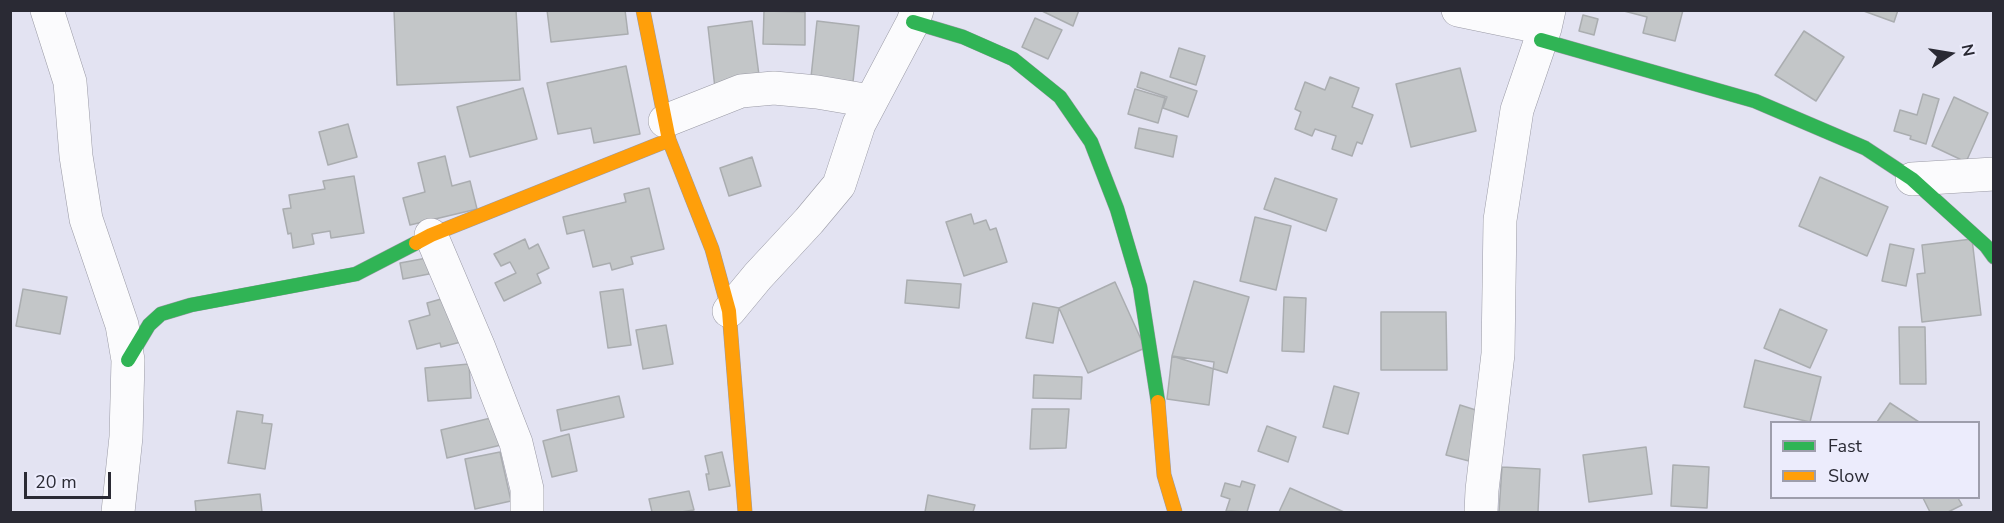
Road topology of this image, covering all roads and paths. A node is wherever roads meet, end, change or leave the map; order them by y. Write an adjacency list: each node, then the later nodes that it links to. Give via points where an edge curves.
1 (47, 10): 13 (street, via 70,82 86,219 122,325)
2 (643, 10): 7 (street)
3 (1458, 10): 5 (street)
4 (915, 16): 6 (street); 17 (street, via 1013,59 1060,98 1091,142 1117,209 1140,287 1156,384 1164,475)
5 (1545, 26): 9 (street, via 1755,101 1865,148); 18 (street, via 1517,110 1500,220 1498,354)
6 (870, 101): 7 (street, via 774,88 741,91); 12 (street, via 839,185)
7 (667, 131): 10 (street); 12 (street, via 712,249)
8 (1994, 174): 9 (street)
9 (1912, 179): 11 (street)
10 (431, 235): 13 (street, via 356,274 161,314); 15 (street, via 516,442 527,489)
11 (1994, 257)
12 (729, 311): 16 (street)
13 (128, 360): 14 (street, via 126,437)
14 (118, 513)
15 (526, 513)
16 (746, 513)
17 (1175, 513)
18 (1481, 513)

